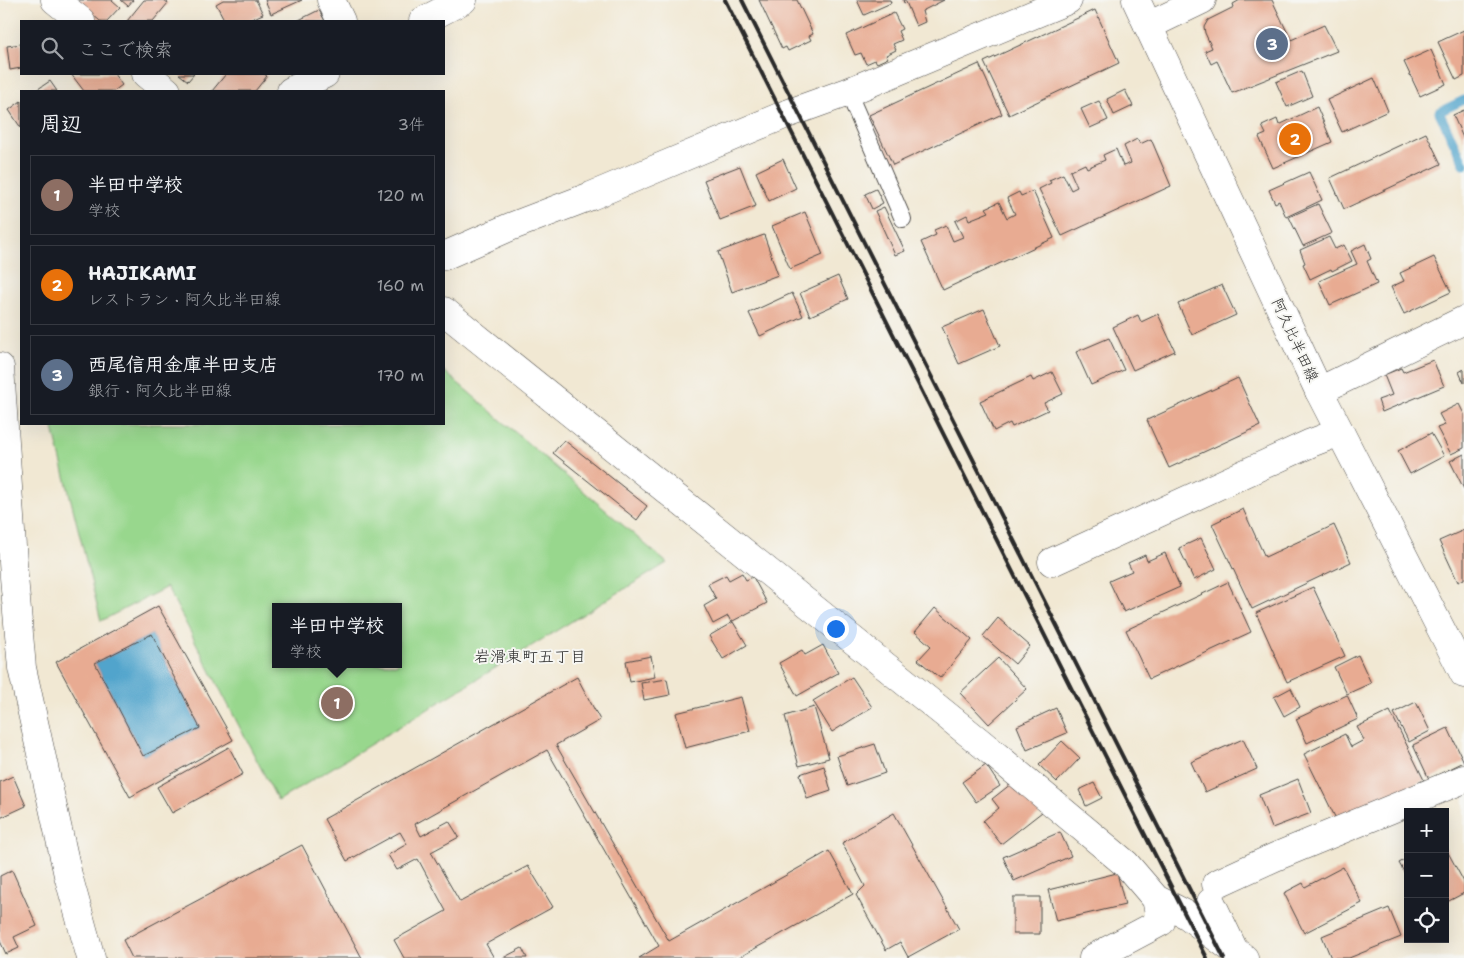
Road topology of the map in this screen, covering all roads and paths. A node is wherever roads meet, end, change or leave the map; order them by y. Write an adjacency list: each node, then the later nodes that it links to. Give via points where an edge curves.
1 (55, 0): 7 (street)
2 (331, 0): 8 (street)
3 (463, 0): 9 (street)
4 (1068, 0): 15 (street)
5 (1136, 0): 10 (street, 阿久比半田線)
6 (1202, 0): 10 (street)
7 (80, 20)
8 (341, 20)
9 (425, 20)
10 (1148, 26): 21 (street, 阿久比半田線)
11 (147, 75): 13 (street)
12 (322, 75): 14 (street)
13 (166, 90)
14 (293, 90)
15 (848, 92): 16 (lane); 17 (street, via 784,115)
16 (903, 219)
17 (445, 256)
18 (445, 312): 27 (street, via 981,743 1126,864)
19 (1464, 320): 21 (street)
20 (0, 367): 24 (street, via 14,577)
21 (1319, 390): 22 (street, 阿久比半田線)
22 (1340, 432): 23 (street); 25 (street, 阿久比半田線)
23 (1052, 562)
24 (11, 673): 29 (street)
25 (1464, 674)
26 (1464, 780): 28 (street, via 1275,857 1214,893)
27 (1156, 899): 28 (street, via 1186,915); 30 (street, via 1161,922)
28 (1239, 954)
29 (91, 958)
30 (1093, 958)

